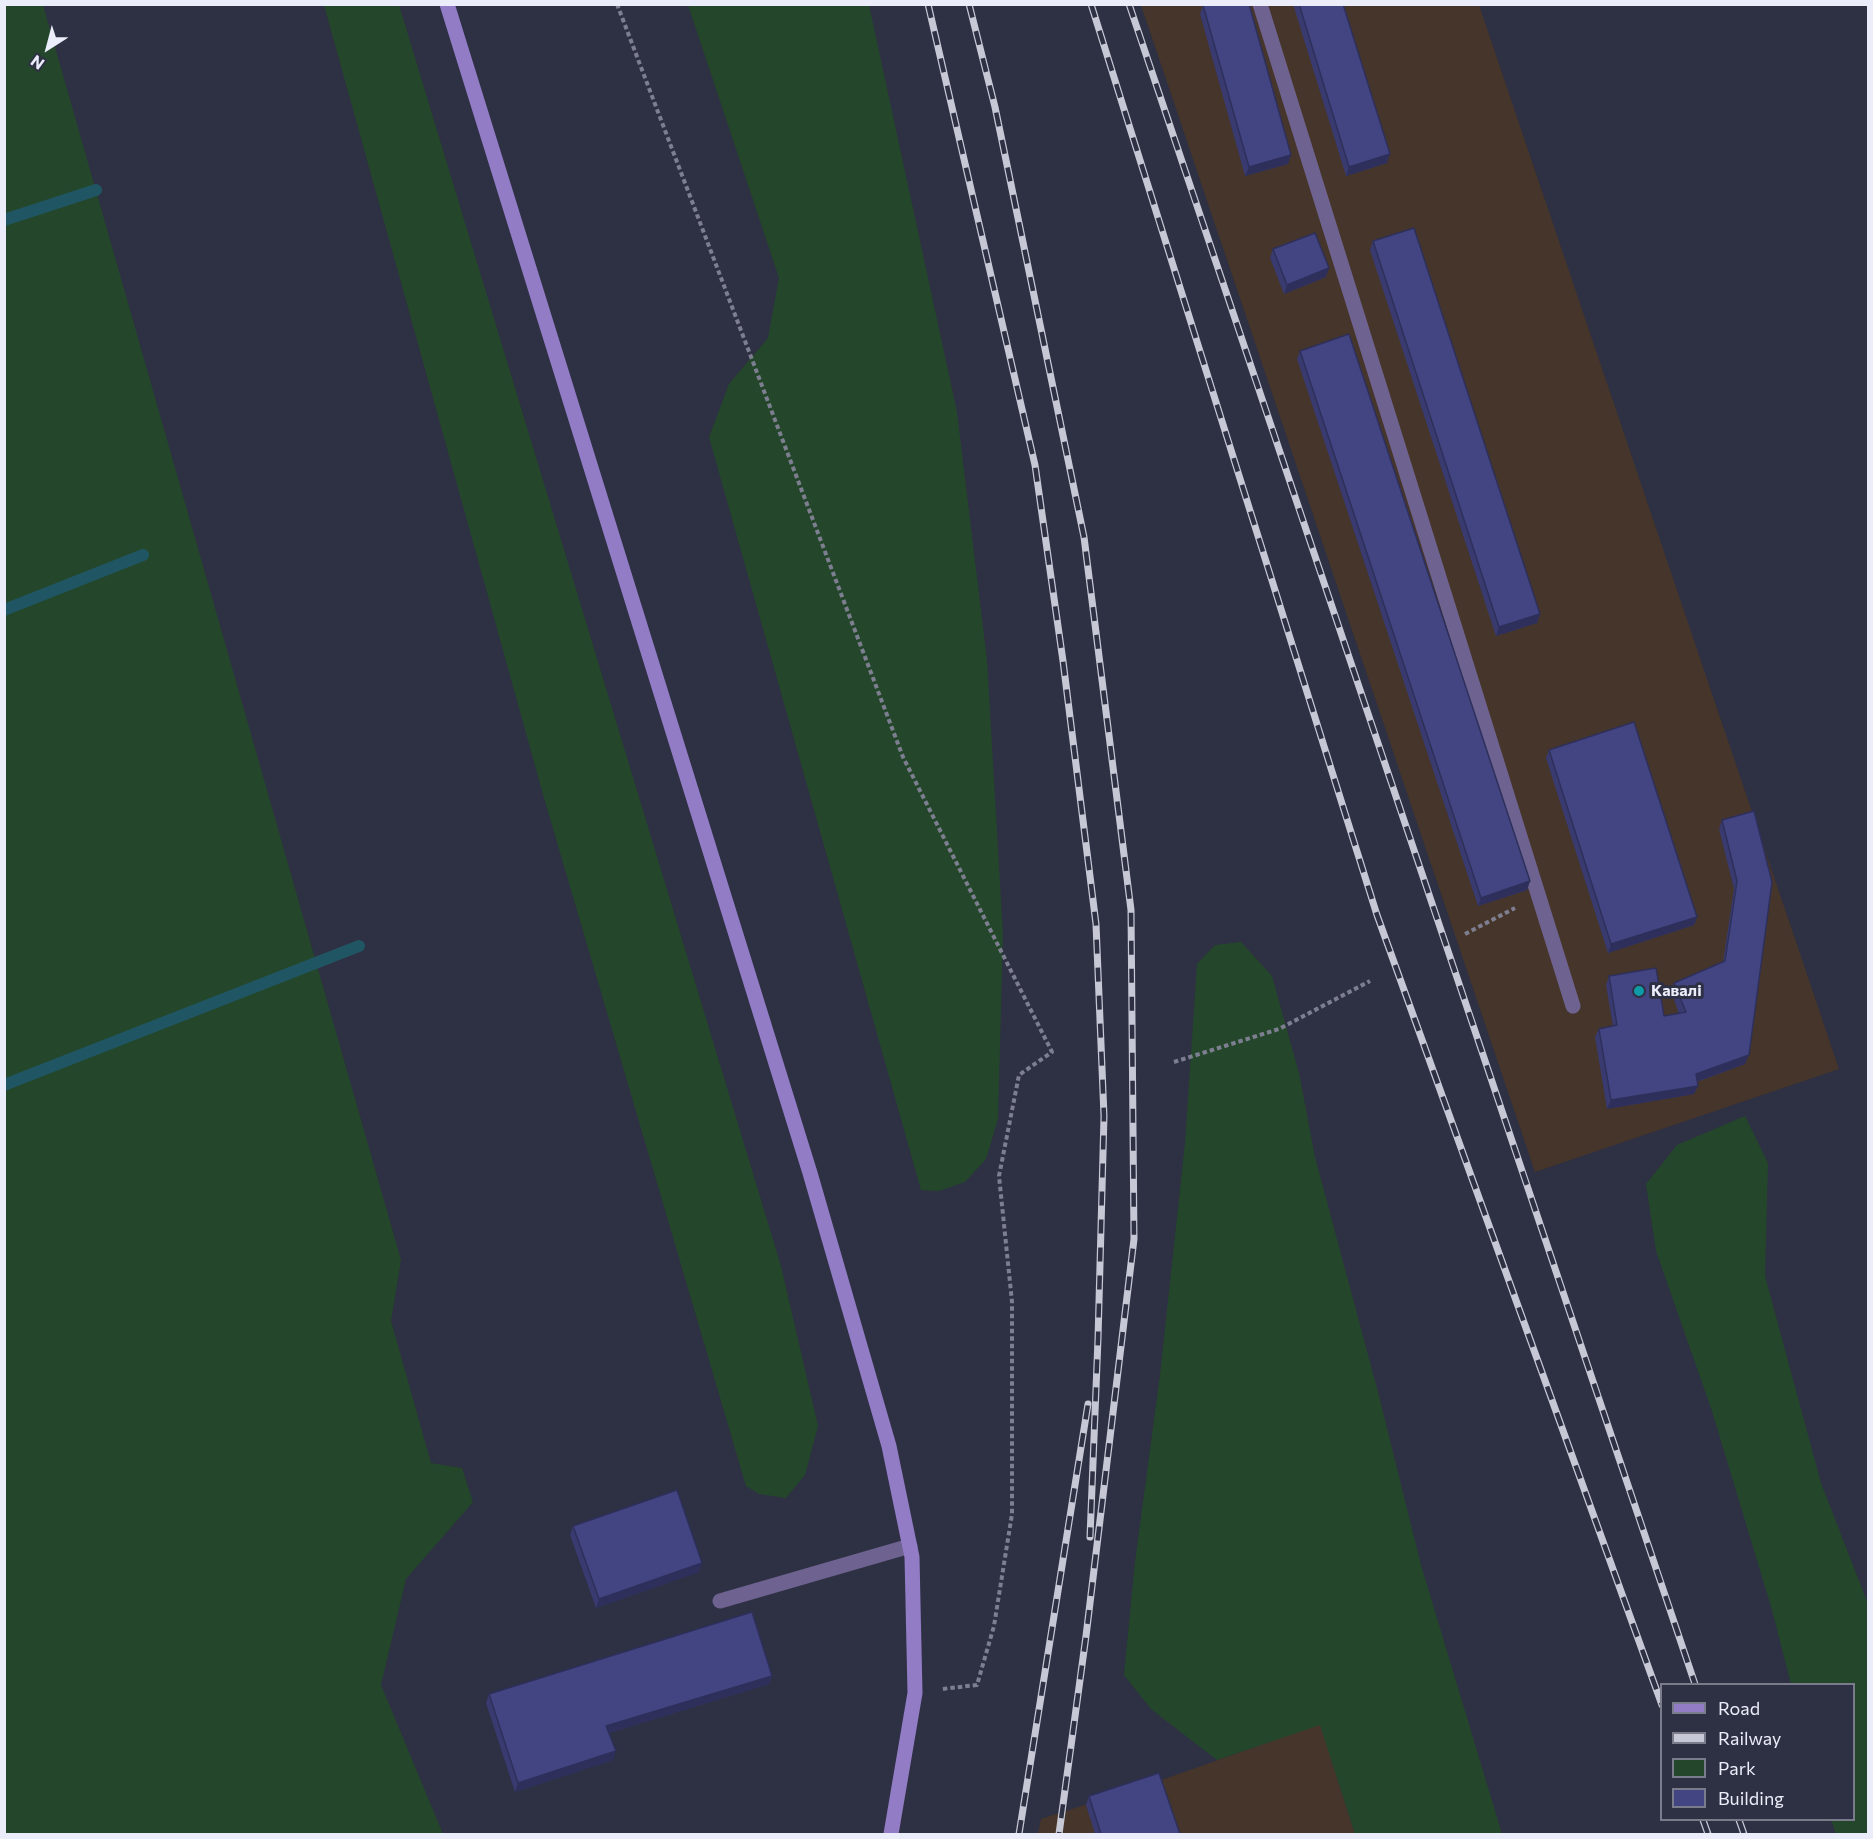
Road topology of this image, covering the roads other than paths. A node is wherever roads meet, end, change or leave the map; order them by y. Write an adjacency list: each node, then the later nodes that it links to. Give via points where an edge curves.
1 (447, 4): 4 (street, via 810,1173 889,1446)
2 (1260, 4): 3 (lane)
3 (1573, 1006)
4 (910, 1546): 5 (lane); 6 (street, via 915,1693)
5 (720, 1601)
6 (891, 1834)

